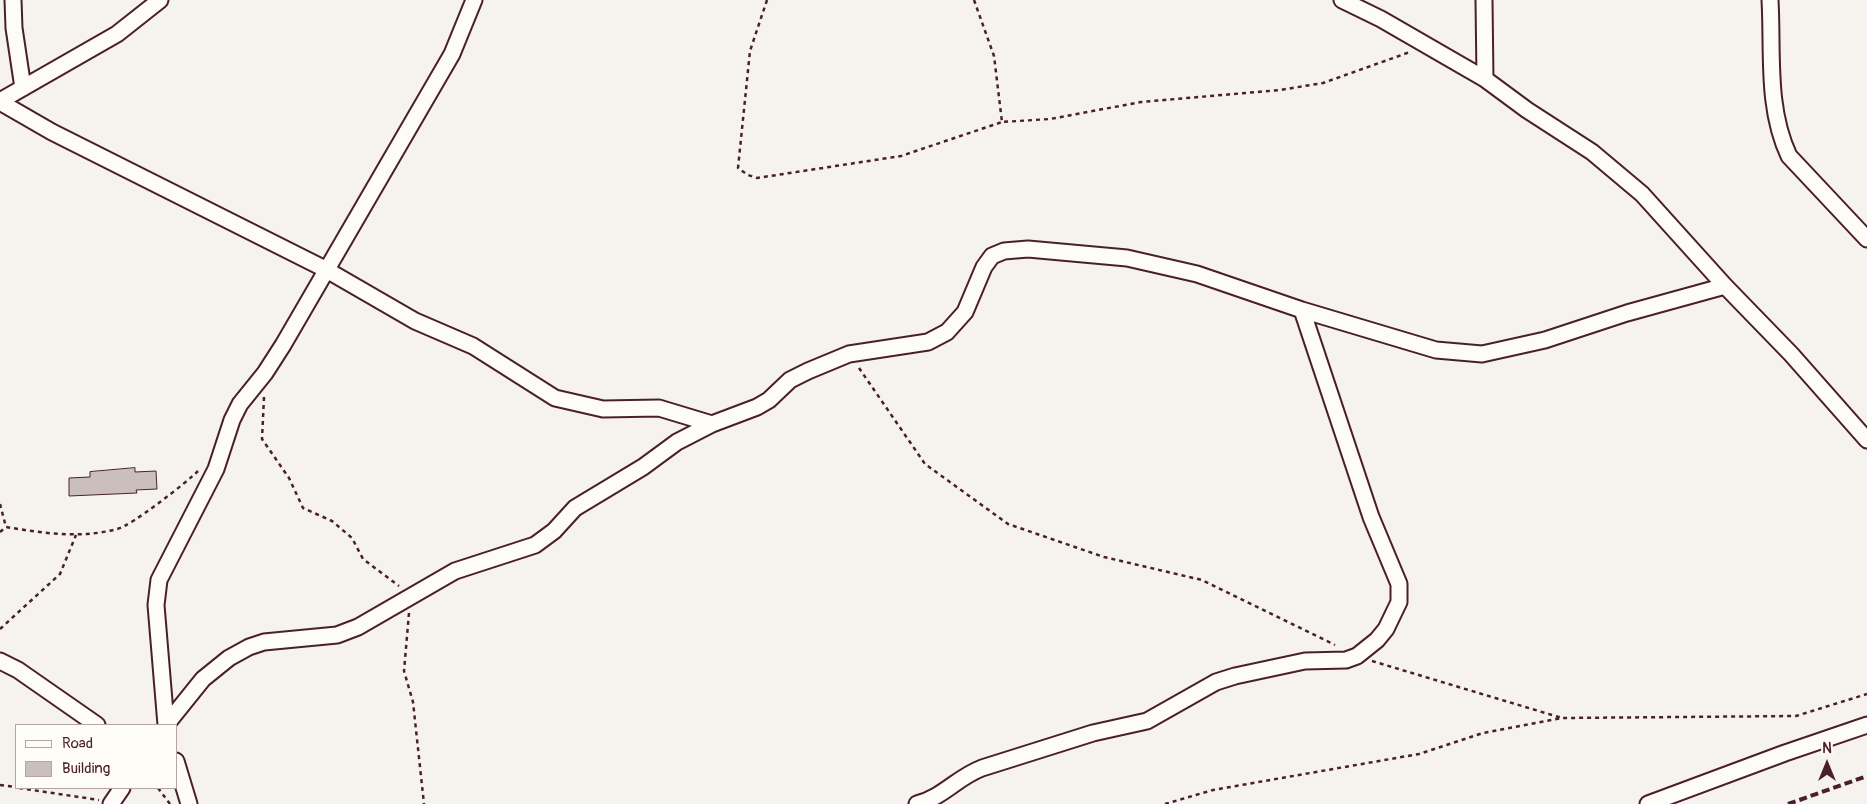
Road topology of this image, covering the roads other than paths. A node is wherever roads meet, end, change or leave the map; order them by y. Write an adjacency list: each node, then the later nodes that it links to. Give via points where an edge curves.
1 (13, 0): 8 (street)
2 (160, 0): 8 (street, via 118,34)
3 (474, 0): 11 (street, via 452,54)
4 (1342, 0): 7 (street)
5 (1484, 0): 7 (street)
6 (1770, 0): 10 (street, via 1772,88 1784,147)
7 (1485, 79): 12 (street, via 1592,152 1642,194)
8 (23, 88): 9 (street)
9 (0, 101): 11 (street, via 52,132)
10 (1867, 239)
11 (325, 270): 14 (street, via 415,321 474,346 555,398 603,409 659,408); 18 (street, via 265,373 236,412 216,469 160,580 156,605)
12 (1725, 286): 13 (street, via 1544,340 1482,354 1436,350); 15 (street)
13 (1302, 310): 14 (street, via 1197,274 1127,258 1028,249 1004,251 992,256 984,267 965,312 947,332 928,342 850,354 827,362 790,380 758,407); 25 (street, via 1350,459 1399,584 1399,602 1386,630 1357,656 1346,660 1305,661 1216,682 1147,721 1093,733 982,768 940,796)
14 (712, 424): 19 (street, via 693,432 643,467 595,494 535,545 455,571 358,627 337,635 264,642 229,658 203,679)
15 (1867, 440)
16 (0, 661): 17 (street)
17 (96, 724)
18 (166, 724)
19 (167, 724)
20 (1867, 725): 26 (street)
21 (178, 768): 24 (street)
22 (121, 789): 23 (street)
23 (112, 803)
24 (189, 804)
25 (917, 804)
26 (1648, 804)

